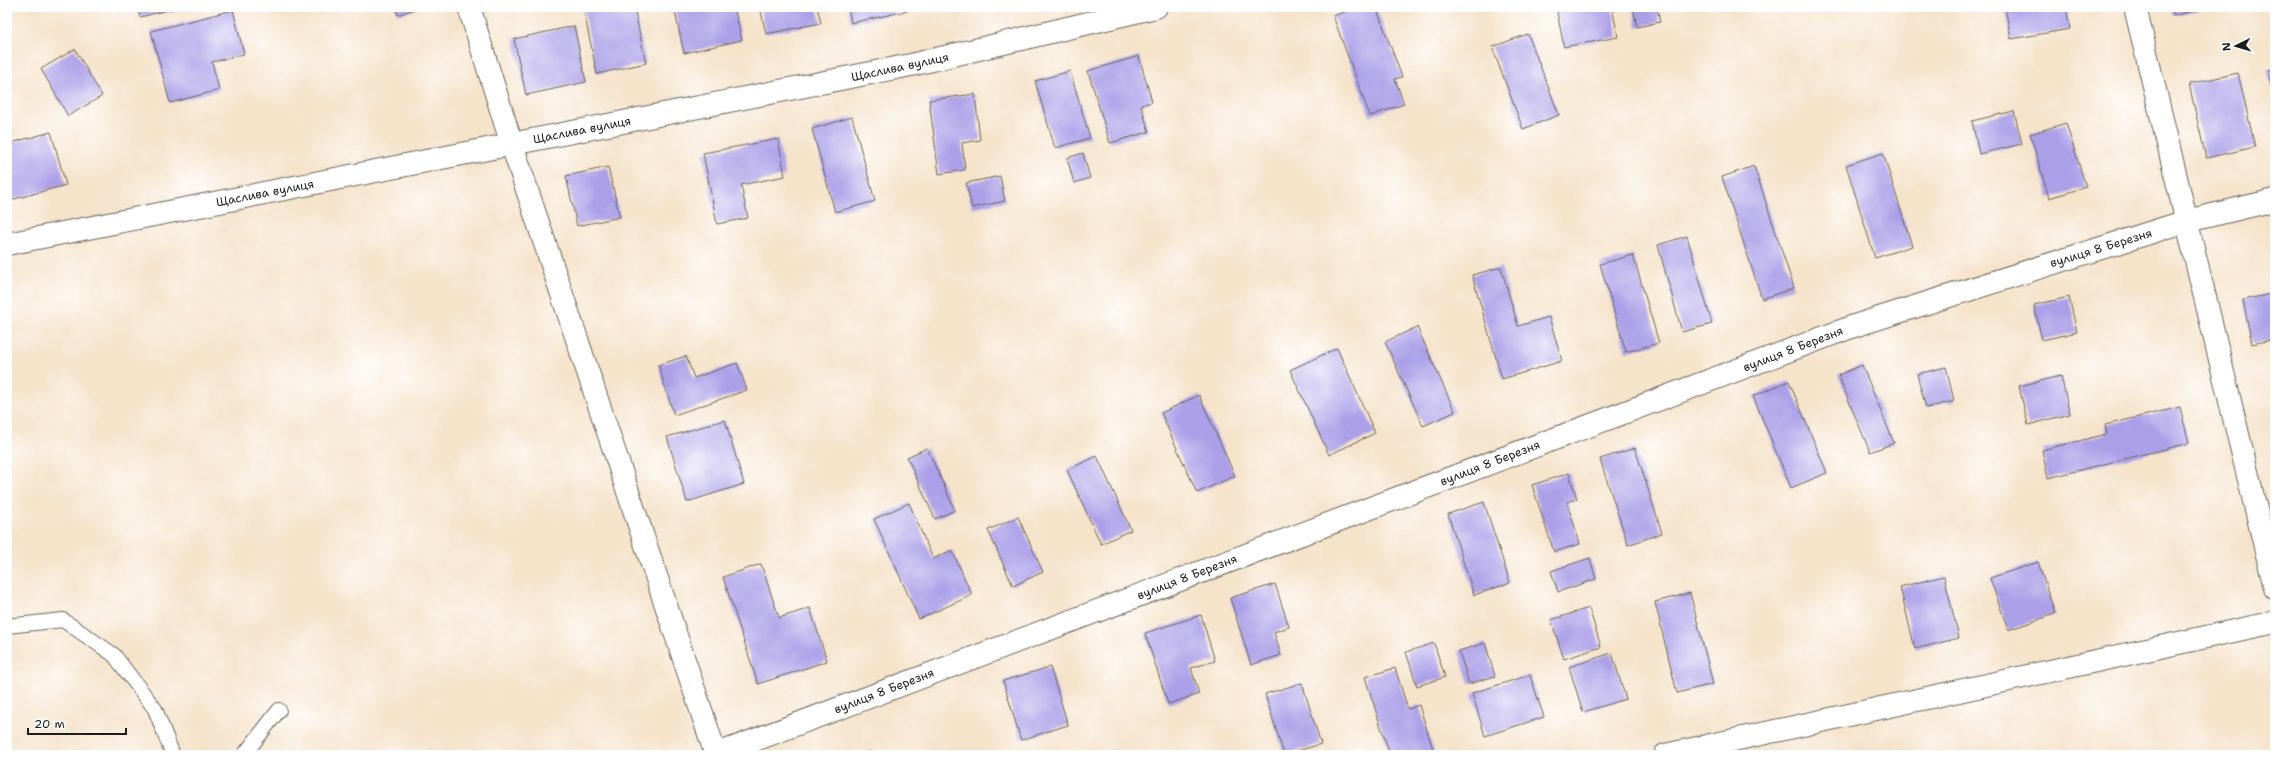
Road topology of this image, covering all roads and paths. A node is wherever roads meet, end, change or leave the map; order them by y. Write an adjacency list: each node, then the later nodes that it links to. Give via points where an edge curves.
1 (469, 7): 4 (street)
2 (1156, 7): 4 (street, Щаслива вулиця, via 911,65)
3 (2135, 7): 6 (street)
4 (512, 144): 7 (street, Щаслива вулиця); 14 (street)
5 (2275, 200): 6 (street, вулиця 8 Березня)
6 (2186, 221): 8 (street); 14 (street, вулиця 8 Березня, via 1854,326)
7 (7, 244)
8 (2275, 588)
9 (2275, 622): 15 (street)
10 (7, 626): 12 (lane, via 63,620 114,655 155,708)
11 (279, 710): 13 (lane)
12 (173, 755)
13 (244, 755)
14 (716, 755)
15 (1665, 755)

